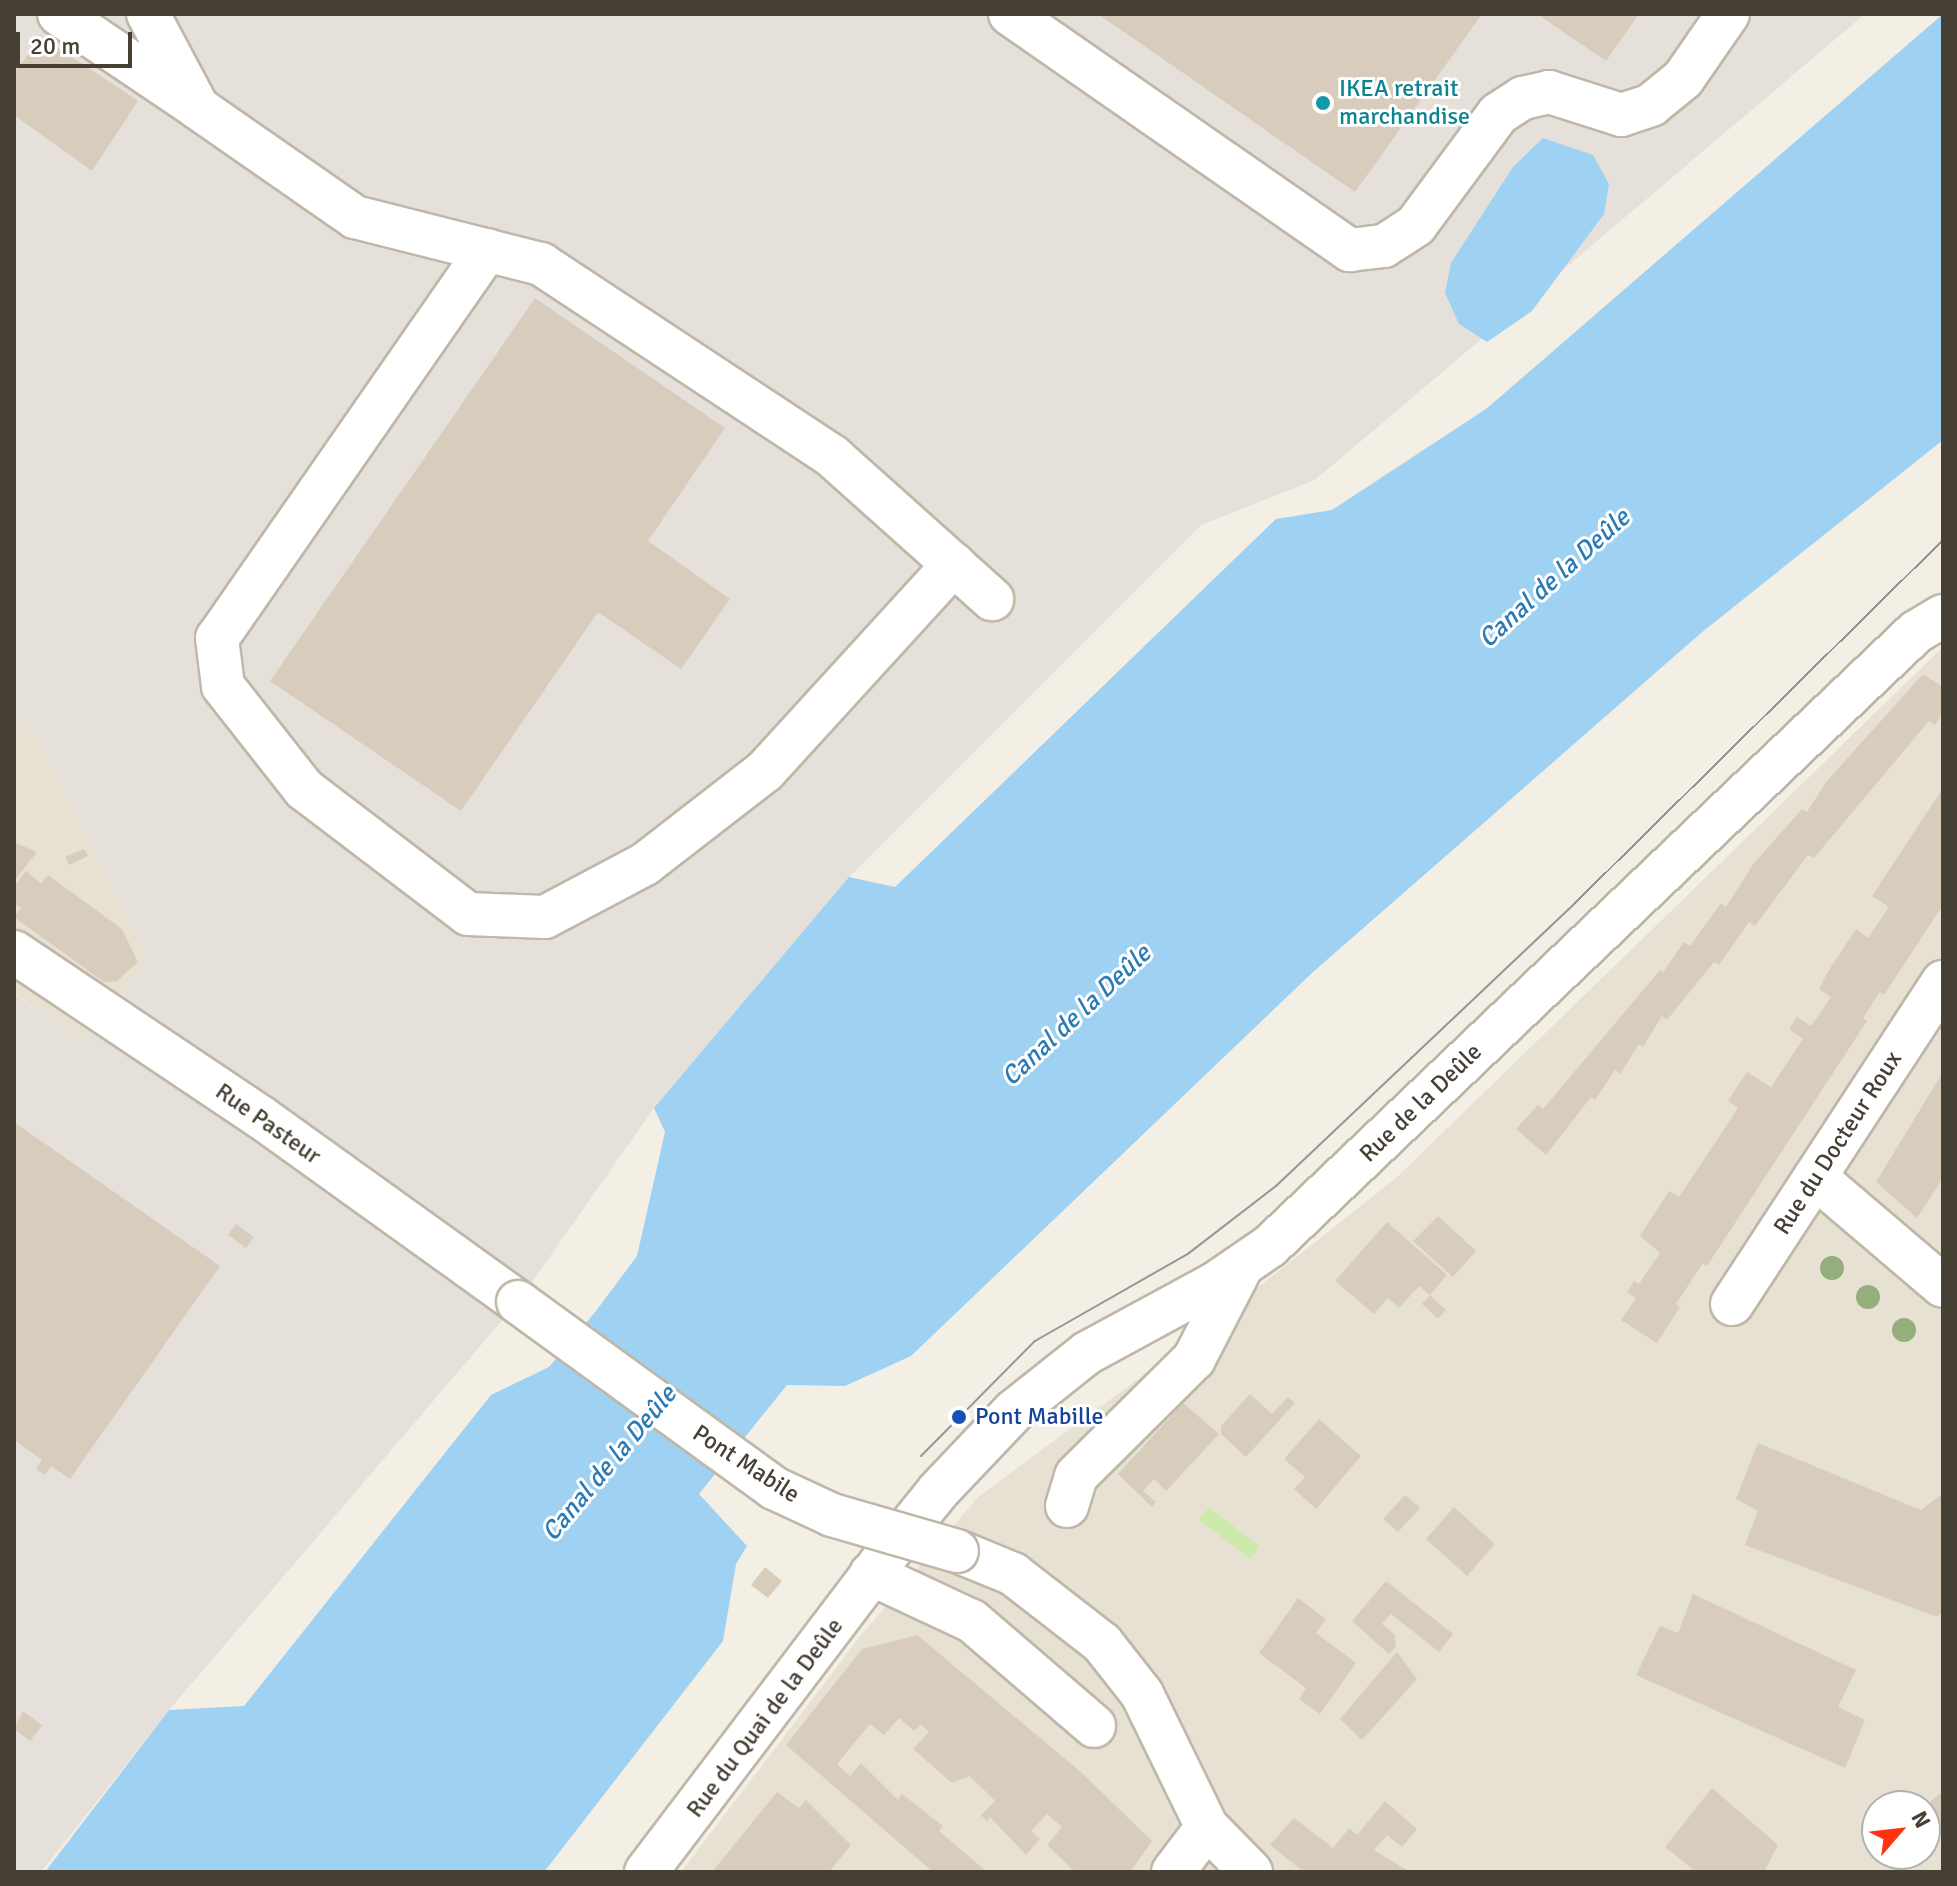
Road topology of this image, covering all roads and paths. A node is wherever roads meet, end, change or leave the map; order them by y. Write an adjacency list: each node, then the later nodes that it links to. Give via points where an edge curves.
1 (59, 14): 5 (street)
2 (148, 14): 5 (street)
3 (1010, 14): 4 (street, via 1350,250 1384,246 1416,225 1498,114 1523,98 1549,92 1621,115 1651,105 1683,79)
4 (1728, 14)
5 (198, 108): 6 (street, via 355,217)
6 (487, 250): 7 (street, via 541,264 832,456); 7 (street, via 217,638 223,686 304,789 468,914 545,917 645,864 765,771)
7 (954, 564): 8 (street)
8 (992, 599)
9 (1943, 616): 13 (street, Rue de la Deûle, via 1916,632 1299,1220)
10 (14, 952): 15 (street, Rue Pasteur, via 262,1118)
11 (1943, 982): 12 (street, Rue du Docteur Roux)
12 (1815, 1177): 14 (street); 16 (street, Rue du Docteur Roux)
13 (1241, 1268): 17 (street, via 1194,1359 1076,1476); 18 (street, Rue de la Deûle, via 1124,1330 1049,1380 977,1448)
14 (1943, 1286)
15 (518, 1302): 20 (street, Pont Mabile, bridge, via 774,1488 832,1515 957,1551 1022,1580 1102,1643 1142,1694)
16 (1732, 1304)
17 (1067, 1506)
18 (876, 1568): 19 (street, via 972,1621); 21 (street, Rue du Quai de la Deûle)
19 (1094, 1726)
20 (1207, 1827): 22 (street); 23 (street, Pont Mabile)
21 (646, 1872)
22 (1173, 1872)
23 (1251, 1872)

